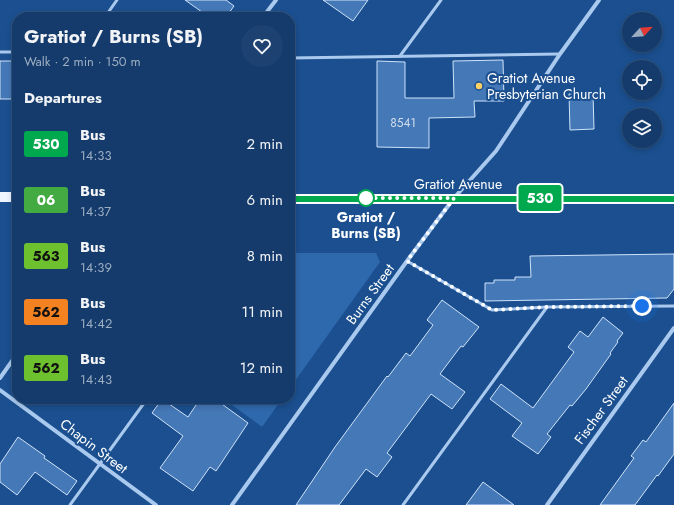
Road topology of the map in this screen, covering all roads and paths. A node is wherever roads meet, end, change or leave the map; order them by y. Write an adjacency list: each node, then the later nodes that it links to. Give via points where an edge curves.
1 (117, 0): 5 (lane)
2 (276, 0): 6 (street)
3 (441, 0): 10 (lane)
4 (599, 0): 9 (street, Burns Street)
5 (109, 12)
6 (268, 12)
7 (0, 52): 8 (lane)
8 (12, 52)
9 (560, 54): 10 (lane); 14 (street, Burns Street, via 496,151)
10 (400, 56): 11 (lane)
11 (295, 58)
12 (0, 197): 13 (main road)
13 (12, 197)
14 (454, 198): 15 (main road, Gratiot Avenue); 16 (main road, Gratiot Avenue); 17 (street, Burns Street)
15 (295, 199)
16 (674, 199)
17 (407, 261): 19 (lane, via 492,310); 30 (street, Burns Street)
18 (674, 306): 19 (lane)
19 (547, 307): 31 (lane)
20 (674, 328): 32 (street, Fischer Street)
21 (12, 361): 22 (street)
22 (0, 378)
23 (0, 390): 24 (street, Chapin Street)
24 (12, 399)
25 (19, 404): 27 (street, Chapin Street)
26 (143, 404): 27 (lane)
27 (100, 464): 28 (lane); 29 (street, Chapin Street)
28 (70, 505)
29 (156, 505)
30 (232, 505)
31 (403, 505)
32 (547, 505)

